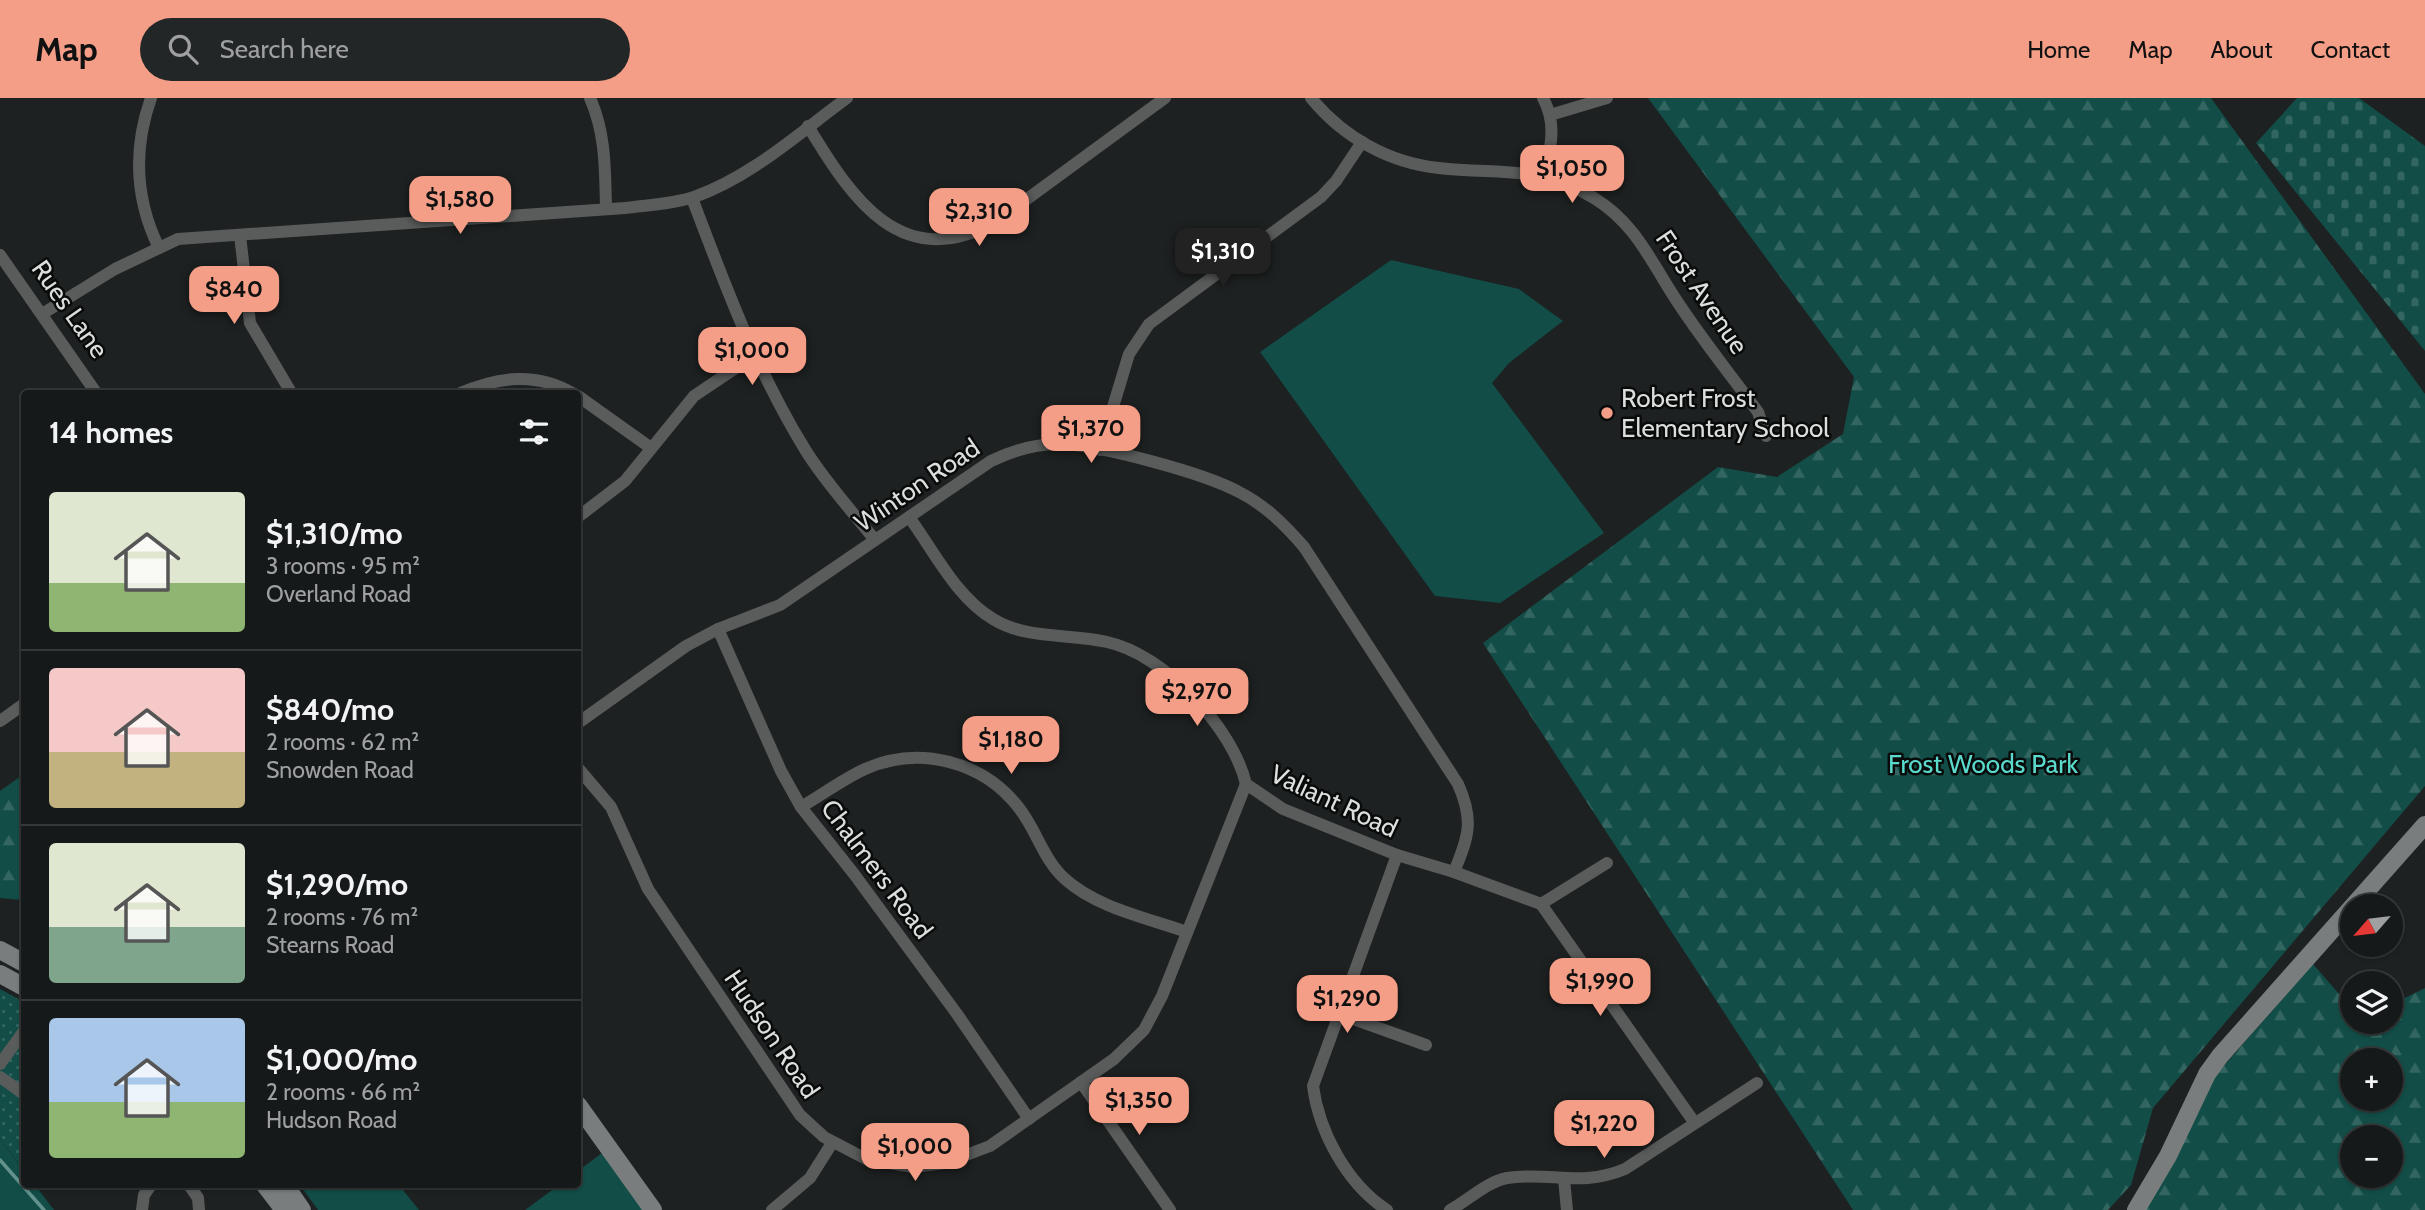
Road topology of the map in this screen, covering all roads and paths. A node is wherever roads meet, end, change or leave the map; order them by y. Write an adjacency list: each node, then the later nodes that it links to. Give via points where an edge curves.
1 (151, 98): 15 (street, via 139,142 138,179 145,215)
2 (590, 98): 13 (street, via 604,143)
3 (847, 98): 9 (street)
4 (1165, 98): 9 (street, via 997,221 944,237 899,230 870,212 845,185)
5 (1311, 98): 10 (street, Frost Avenue)
6 (1542, 98): 8 (street)
7 (1607, 98): 8 (street)
8 (1550, 115): 11 (street, via 1551,142)
9 (808, 126): 12 (street, via 751,168)
10 (1362, 142): 11 (street, Frost Avenue, via 1419,165); 26 (street, via 1321,197 1149,324 1129,354)
11 (1544, 175): 24 (street, Frost Avenue, via 1595,199 1642,241 1668,286 1758,412)
12 (692, 198): 13 (street); 18 (street)
13 (606, 209): 14 (street)
14 (240, 235): 15 (street, via 178,239); 20 (street, via 250,323)
15 (159, 248): 17 (street)
16 (0, 255): 17 (street, Rues Lane)
17 (42, 314): 19 (street, Rues Lane)
18 (755, 355): 25 (street, via 694,396); 29 (street, via 808,454)
19 (94, 390)
20 (290, 390)
21 (468, 390): 22 (street, via 513,378 543,380)
22 (565, 390)
23 (581, 399): 25 (street)
24 (1766, 436)
25 (651, 448): 27 (street, via 625,481)
26 (1100, 450): 28 (street, Winton Road, via 1059,444 1017,450 991,461); 40 (street, Winton Road, via 1221,483 1258,503 1304,547 1458,783 1469,808 1469,828)
27 (581, 515)
28 (909, 517): 29 (street, Winton Road); 35 (street, Valiant Road, via 966,597 993,619 1025,632 1110,642 1176,679 1207,712 1242,768)
29 (875, 540): 30 (street, Winton Road, via 780,605)
30 (718, 629): 33 (street, Winton Road, via 686,646); 36 (street, Chalmers Road)
31 (21, 706): 32 (street)
32 (0, 721)
33 (581, 721)
34 (581, 772): 58 (street, Hudson Road, via 611,807 648,890 790,1103)
35 (1246, 784): 38 (street, Valiant Road, via 1283,808); 42 (street, Hudson Road)
36 (801, 807): 42 (street, via 878,764 917,758 956,764 981,774 1012,799 1050,863 1075,888); 56 (street, Chalmers Road)
37 (2425, 825): 74 (street, via 2220,1056)
38 (1397, 855): 40 (street, Valiant Road); 47 (street)
39 (1607, 863): 41 (street)
40 (1454, 872): 41 (street, Valiant Road)
41 (1541, 904): 57 (street)
42 (1187, 932): 52 (street, Hudson Road, via 1144,1030)
43 (0, 950): 44 (street)
44 (21, 961)
45 (0, 974): 46 (street)
46 (21, 985)
47 (1337, 1013): 49 (street); 71 (street, via 1313,1086 1319,1119 1365,1193)
48 (21, 1035): 50 (street)
49 (1426, 1045)
50 (0, 1064)
51 (0, 1077): 54 (street)
52 (1081, 1082): 56 (street, Hudson Road); 70 (street)
53 (1757, 1083): 57 (street)
54 (21, 1092)
55 (581, 1109): 68 (street)
56 (1029, 1119): 58 (street, Hudson Road, via 976,1154 929,1166 882,1163)
57 (1694, 1122): 59 (street, via 1625,1169 1605,1177)
58 (832, 1143): 69 (street, via 810,1178)
59 (1564, 1179): 72 (street, via 1506,1178); 73 (street)
60 (143, 1188): 64 (street)
61 (191, 1188): 65 (street)
62 (267, 1188): 66 (street)
63 (287, 1188): 67 (street)
64 (142, 1210)
65 (199, 1210)
66 (284, 1210)
67 (302, 1210)
68 (653, 1210)
69 (772, 1210)
70 (1170, 1210)
71 (1387, 1210)
72 (1450, 1210)
73 (1567, 1210)
74 (2136, 1210)

